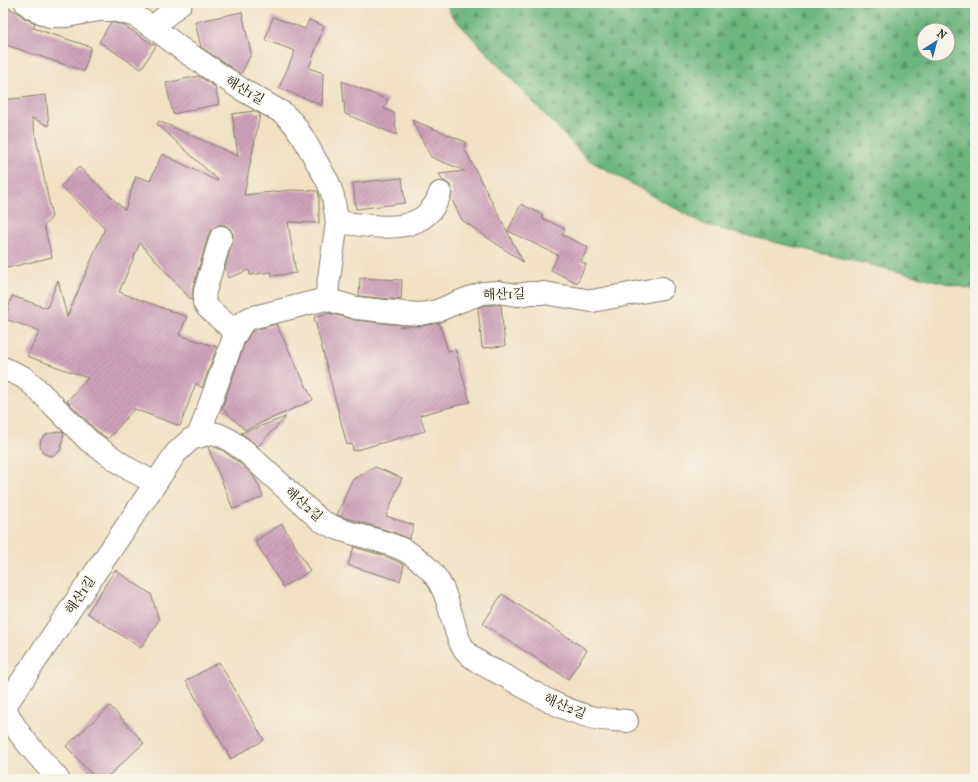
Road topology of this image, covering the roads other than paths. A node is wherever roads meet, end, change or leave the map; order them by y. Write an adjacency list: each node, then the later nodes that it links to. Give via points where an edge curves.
1 (26, 3): 3 (lane, 해산1길, via 50,16 112,10 133,15)
2 (181, 3): 3 (lane)
3 (153, 27): 5 (lane, 해산1길, via 241,89 283,113 294,124 328,182)
4 (440, 193): 5 (lane, via 432,209 419,220 405,226 386,227)
5 (337, 222): 8 (lane, 해산1길)
6 (221, 237): 9 (lane, via 204,303)
7 (662, 288): 8 (lane, 해산1길, via 592,301 544,293 483,293 438,311 420,314 356,308)
8 (326, 299): 9 (lane, via 250,318 243,322)
9 (236, 333): 11 (lane)
10 (3, 368): 12 (lane, via 23,377 33,385 89,441 129,469)
11 (198, 437): 12 (lane, 해산2길, via 191,439 176,453); 14 (lane, 해산2길, via 212,433 228,439 320,520 329,525 397,547 415,557 437,577 463,648 482,663 553,704 573,712 593,718)
12 (155, 483): 13 (lane, 해산1길)
13 (4, 703): 15 (lane, 해산1길, via 14,726)
14 (627, 721)
15 (58, 779)

